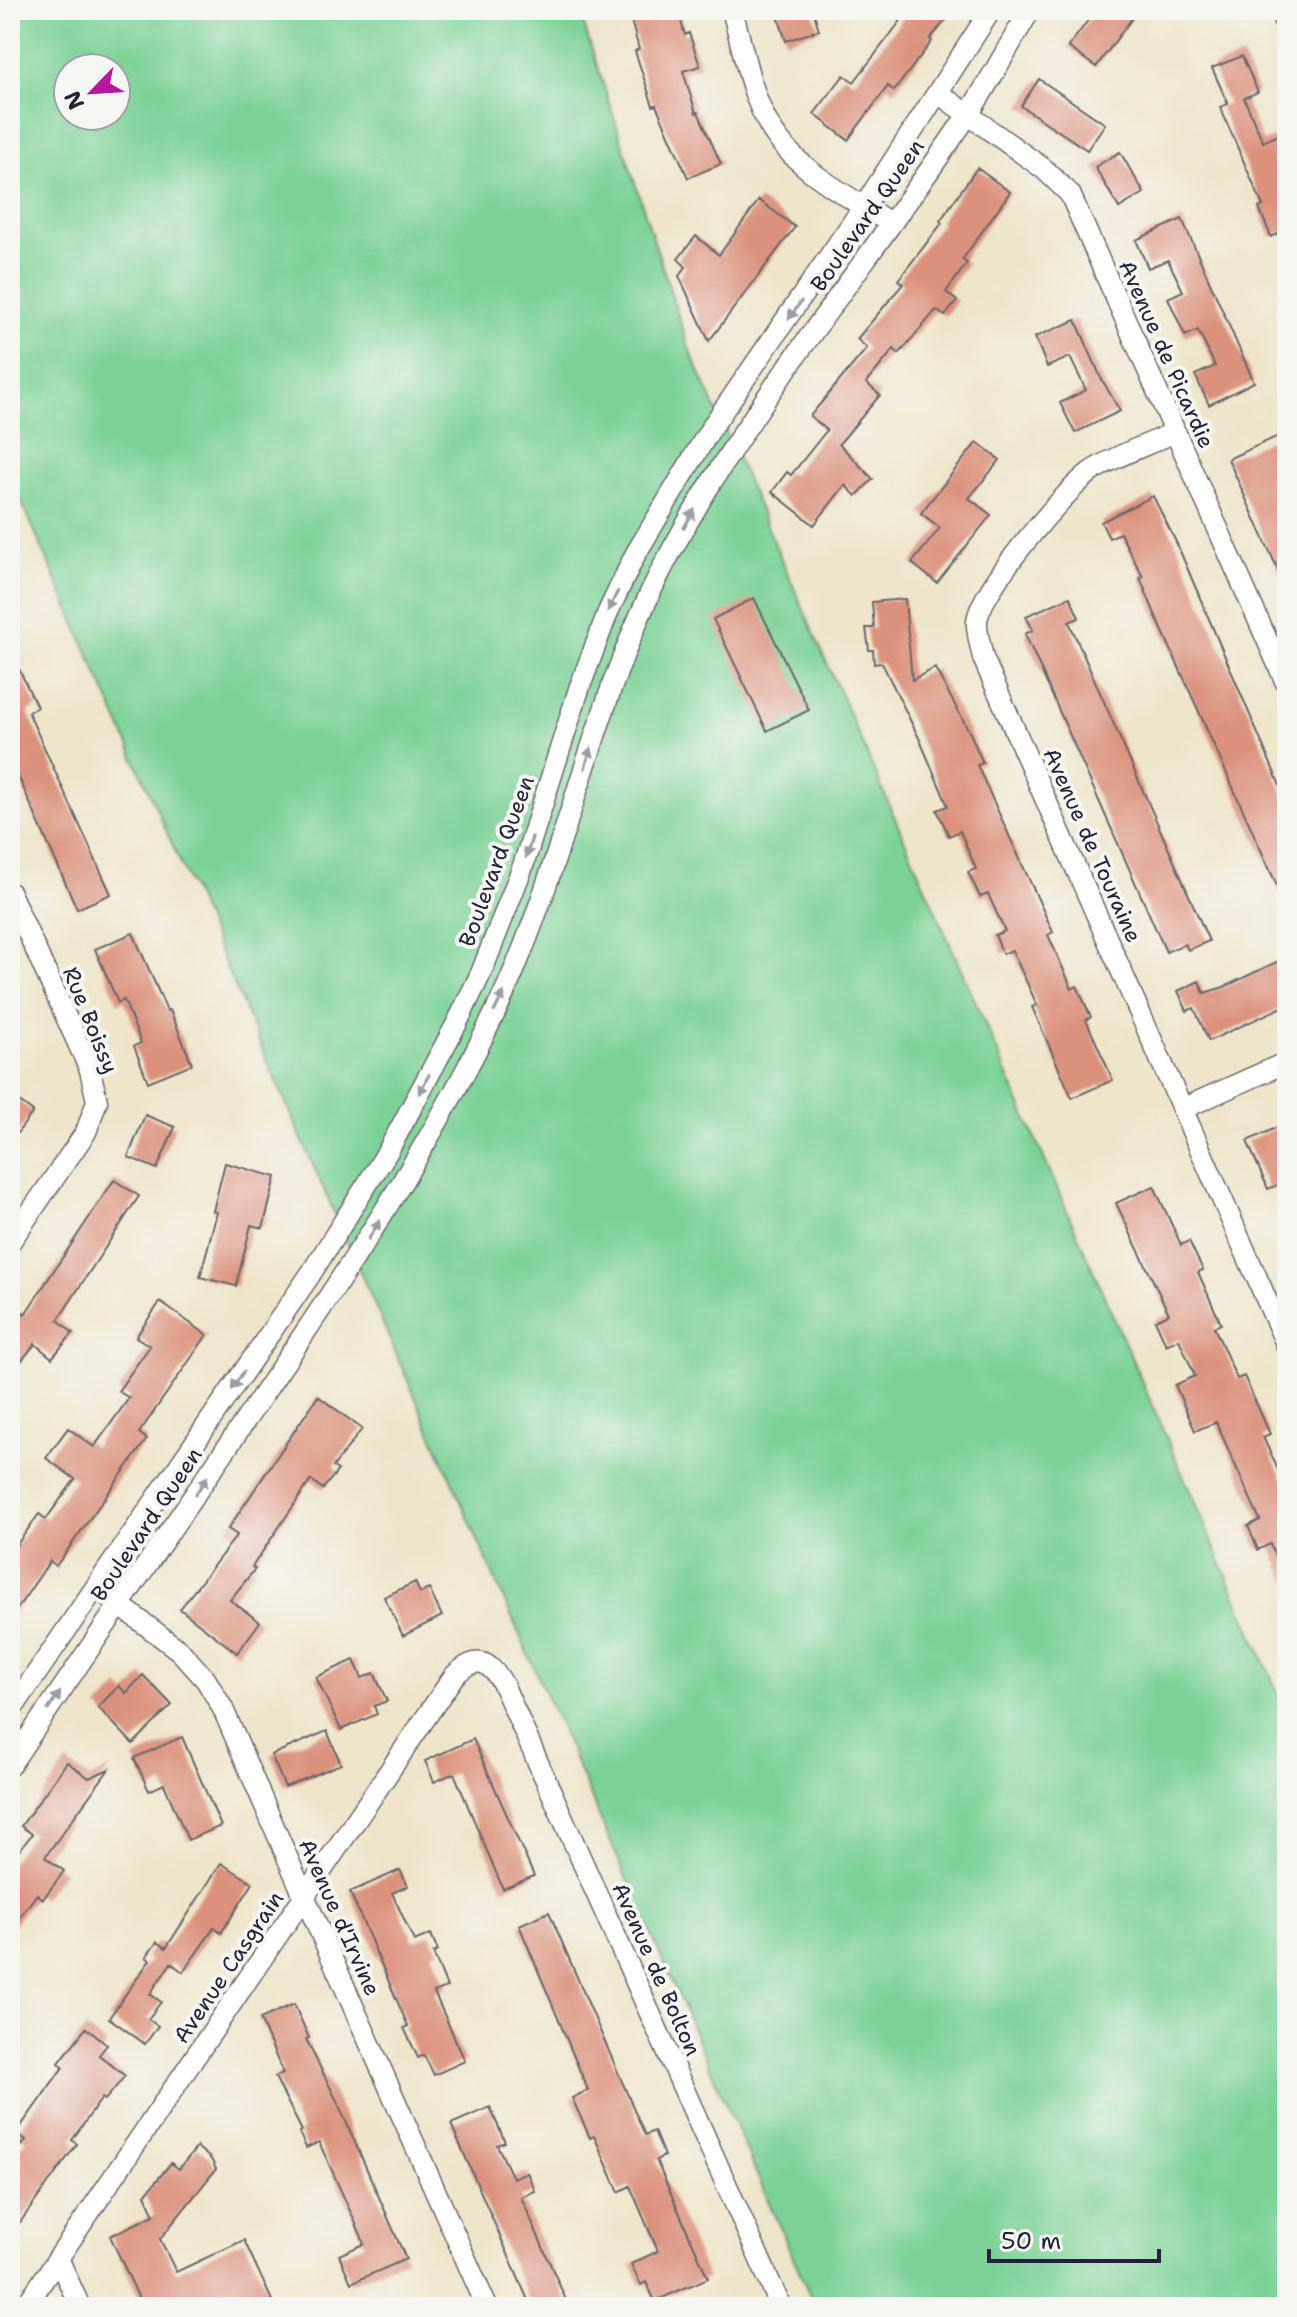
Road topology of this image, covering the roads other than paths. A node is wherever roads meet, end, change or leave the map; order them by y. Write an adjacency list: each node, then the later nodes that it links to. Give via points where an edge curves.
1 (732, 10): 8 (street, via 759,103 777,138)
2 (991, 10): 6 (street, Boulevard Queen)
3 (1030, 10): 7 (street, Boulevard Queen)
4 (1279, 10): 5 (street)
5 (1287, 27)
6 (938, 93): 7 (street, Avenue de Picardie); 8 (street, Boulevard Queen)
7 (969, 114): 9 (street, Boulevard Queen); 11 (street, Avenue de Picardie, via 1070,194)
8 (864, 206): 9 (street); 10 (street, Boulevard Queen, one-way to 10)
9 (890, 223): 12 (street, Boulevard Queen)
10 (711, 428): 12 (street); 18 (street, Boulevard Queen, one-way to 18, via 608,612 482,971 388,1151)
11 (1175, 432): 13 (street, Avenue de Picardie); 16 (street, Avenue de Touraine, via 1094,469 1076,483 1025,540 977,621 983,658)
12 (737, 445): 19 (street, Boulevard Queen, one-way to 12, via 444,1113 503,994 566,830 636,620 687,522)
13 (1287, 685)
14 (10, 893): 17 (street, Rue Boissy, via 90,1070 97,1101 86,1132)
15 (1287, 1062): 16 (street)
16 (1184, 1108): 20 (street, Avenue de Touraine)
17 (10, 1242)
18 (296, 1295): 19 (street); 21 (street, Boulevard Queen, one-way to 21)
19 (321, 1311): 22 (street, Boulevard Queen, one-way to 19)
20 (1287, 1346)
21 (95, 1588): 22 (street, Avenue d'Irvine); 24 (street, Boulevard Queen)
22 (120, 1604): 25 (street, Boulevard Queen, one-way to 22); 26 (street, Avenue d'Irvine, via 180,1651 206,1680)
23 (477, 1661): 26 (street, Avenue Casgrain, via 454,1676); 31 (street, Avenue de Bolton, via 494,1669 503,1684)
24 (10, 1712)
25 (10, 1765)
26 (304, 1897): 27 (street, Avenue Casgrain); 30 (street, Avenue d'Irvine)
27 (58, 2258): 28 (street, Avenue Casgrain); 29 (street)
28 (27, 2306)
29 (80, 2307)
30 (487, 2307)
31 (781, 2307)

